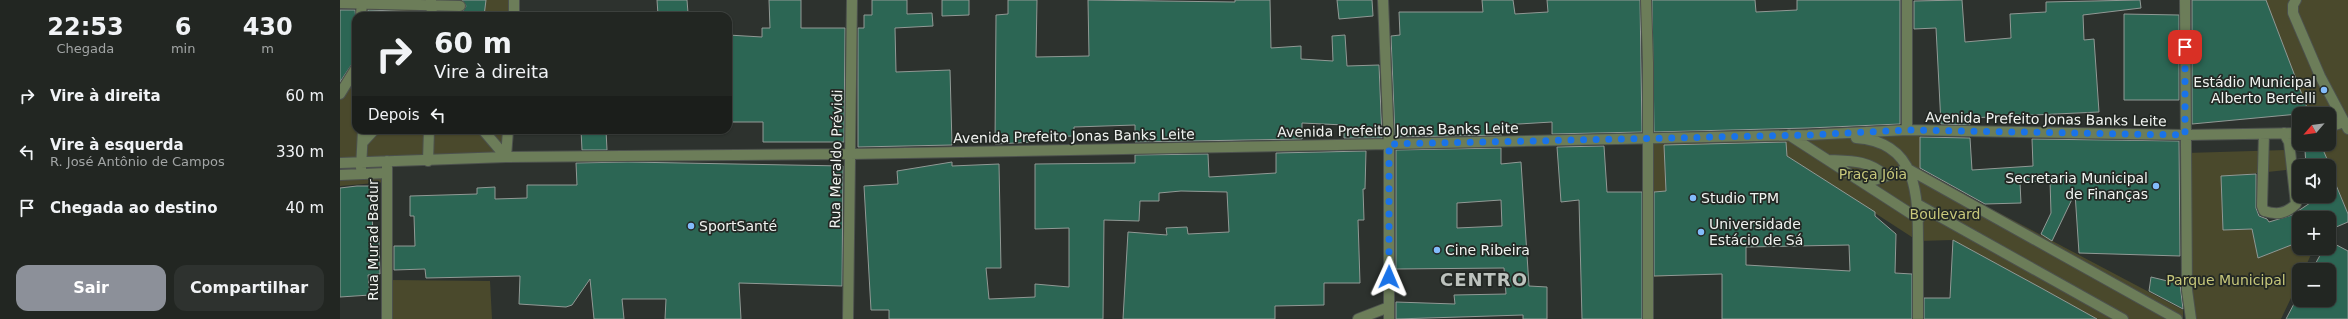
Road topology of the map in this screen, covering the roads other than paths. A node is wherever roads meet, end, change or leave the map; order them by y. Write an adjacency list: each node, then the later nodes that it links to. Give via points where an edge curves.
1 (514, 0): 14 (street)
2 (852, 0): 34 (street, Rua Meraldo Prévidi)
3 (1383, 0): 33 (street)
4 (1646, 0): 31 (street)
5 (1907, 0): 19 (street)
6 (2185, 0): 30 (street)
7 (2296, 0): 17 (street, via 2293,12 2320,76)
8 (362, 1): 9 (street); 10 (street); 12 (street)
9 (431, 2): 11 (street); 13 (street)
10 (340, 3)
11 (460, 6)
12 (361, 12)
13 (432, 12)
14 (514, 12)
15 (352, 74): 16 (street)
16 (340, 94)
17 (2346, 126): 18 (street)
18 (2336, 127)
19 (1907, 130): 29 (street, Avenida Prefeito Jonas Banks Leite); 30 (street, Avenida Prefeito Jonas Banks Leite)
20 (2284, 133): 21 (street, Avenida Prefeito Jonas Banks Leite); 27 (street, Avenida Prefeito Jonas Banks Leite); 27 (street, via 2290,142 2296,204 2288,211 2275,215 2264,211 2262,206)
21 (2292, 133)
22 (363, 134): 32 (street, Rua Murad Badur)
23 (370, 134): 32 (street)
24 (429, 134): 38 (street)
25 (486, 134): 35 (street)
26 (508, 134): 35 (street)
27 (2264, 134): 30 (street, Avenida Prefeito Jonas Banks Leite)
28 (1789, 135): 29 (street, Avenida Prefeito Jonas Banks Leite); 31 (street, Avenida Prefeito Jonas Banks Leite); 36 (street)
29 (1808, 135): 41 (street, Avenida Prefeito Jonas Banks Leite, via 1877,141 1897,152)
30 (2185, 135): 49 (street)
31 (1649, 138): 33 (street, Avenida Prefeito Jonas Banks Leite); 55 (street)
32 (363, 142): 40 (street, Rua Murad Badur)
33 (1389, 144): 34 (street, Avenida Prefeito Jonas Banks Leite); 50 (street)
34 (850, 154): 35 (street, Avenida Prefeito Jonas Banks Leite); 52 (street, Rua Meraldo Prévidi)
35 (506, 157): 38 (street, Avenida Prefeito Jonas Banks Leite)
36 (1828, 160): 45 (street, via 1867,163); 46 (street)
37 (387, 161): 38 (street, Avenida Prefeito Jonas Banks Leite); 40 (street, Avenida Prefeito Jonas Banks Leite); 43 (street, Rua Murad Badur)
38 (428, 161)
39 (340, 163): 40 (street, Avenida Prefeito Jonas Banks Leite)
40 (363, 163): 42 (street, Rua Murad Badur)
41 (1908, 169): 45 (street); 47 (street, Avenida Prefeito Jonas Banks Leite); 58 (street)
42 (360, 173): 43 (street); 44 (street)
43 (387, 173): 51 (street, Rua Murad Badur)
44 (340, 175)
45 (1886, 176): 46 (street)
46 (1865, 183): 48 (street)
47 (1919, 205): 48 (street, Avenida Prefeito Jonas Banks Leite); 57 (street)
48 (1919, 219): 56 (street, Avenida Prefeito Jonas Banks Leite)
49 (2186, 290): 59 (street); 60 (street)
50 (1389, 307): 53 (street); 54 (street)
51 (387, 319)
52 (848, 319)
53 (1358, 319)
54 (1389, 319)
55 (1648, 319)
56 (1918, 319)
57 (2123, 319)
58 (2177, 319)
59 (2183, 319)
60 (2191, 319)

